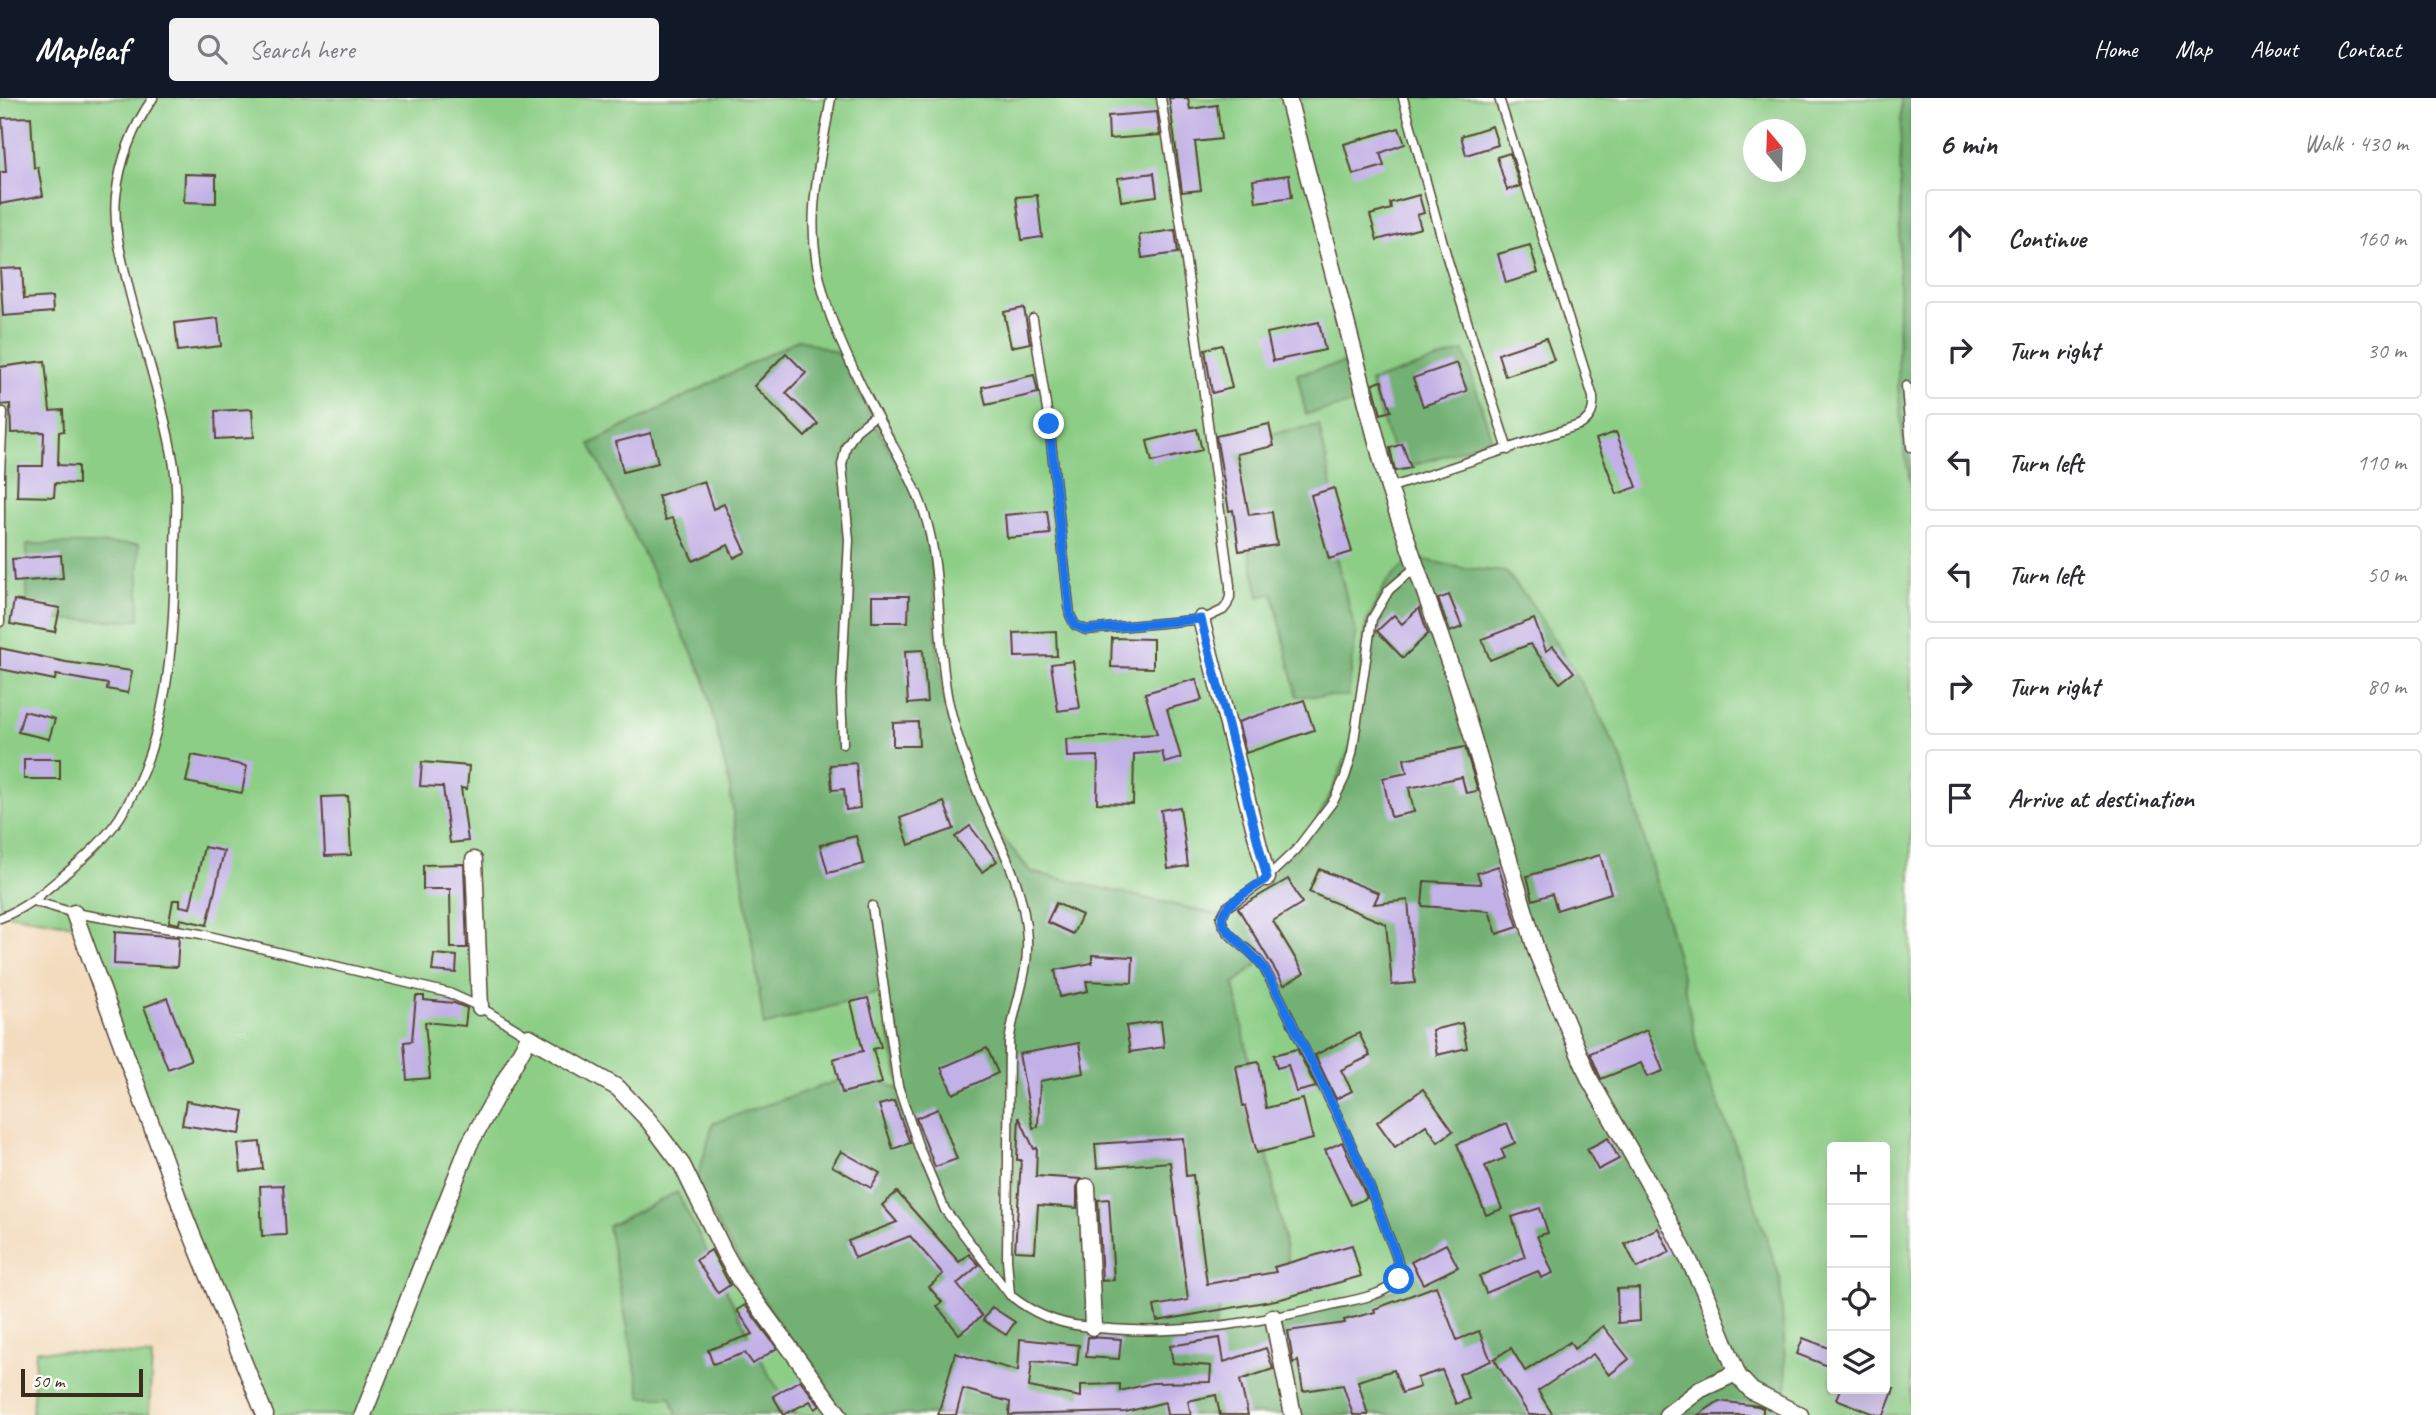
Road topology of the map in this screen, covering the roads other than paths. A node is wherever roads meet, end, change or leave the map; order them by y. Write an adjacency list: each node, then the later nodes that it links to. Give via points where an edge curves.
1 (153, 98): 21 (lane, via 131,135 120,169 116,225 175,476 175,605 166,673 149,757 119,818 86,857)
2 (831, 98): 10 (lane, via 814,208 819,277 832,326)
3 (1161, 98): 16 (lane, via 1230,585 1223,610)
4 (1288, 98): 14 (street)
5 (1403, 98): 12 (lane)
6 (1499, 98): 12 (lane, via 1594,408 1582,424)
7 (1032, 319): 16 (lane, via 1072,620 1086,630)
8 (1906, 386): 11 (lane)
9 (2, 412): 13 (lane)
10 (876, 415): 18 (lane, via 850,439 842,465 849,540); 28 (lane, via 925,515 952,719 1017,881 1027,936 1009,1044)
11 (1911, 447)
12 (1508, 450): 14 (lane)
13 (0, 476): 17 (lane)
14 (1389, 488): 15 (street)
15 (1417, 566): 20 (lane, via 1389,590 1372,619 1352,754 1339,788 1307,838); 31 (street, via 1537,953 1590,1080 1685,1253)
16 (1201, 619): 20 (street)
17 (0, 622)
18 (843, 744)
19 (474, 860): 25 (street)
20 (1267, 878): 29 (lane, via 1227,907 1223,924 1251,950 1269,976 1344,1128 1378,1206 1399,1271 1396,1283 1372,1294)
21 (33, 901): 23 (lane); 24 (lane)
22 (872, 906): 28 (lane, via 898,1086 919,1148 945,1210)
23 (74, 913): 25 (lane, via 201,934 449,993); 32 (street, via 186,1220)
24 (0, 918)
25 (480, 1007): 26 (lane)
26 (529, 1037): 33 (street, via 469,1145); 34 (street, via 618,1088 649,1121 682,1165 739,1279)
27 (1087, 1187): 30 (street)
28 (1010, 1295): 30 (lane, via 1049,1318)
29 (1273, 1317): 30 (lane, via 1192,1329); 35 (street)
30 (1093, 1327)
31 (1736, 1373): 36 (street, via 1700,1390); 37 (street, via 1752,1391)
32 (265, 1415)
33 (363, 1415)
34 (839, 1415)
35 (1293, 1415)
36 (1667, 1415)
37 (1800, 1415)

